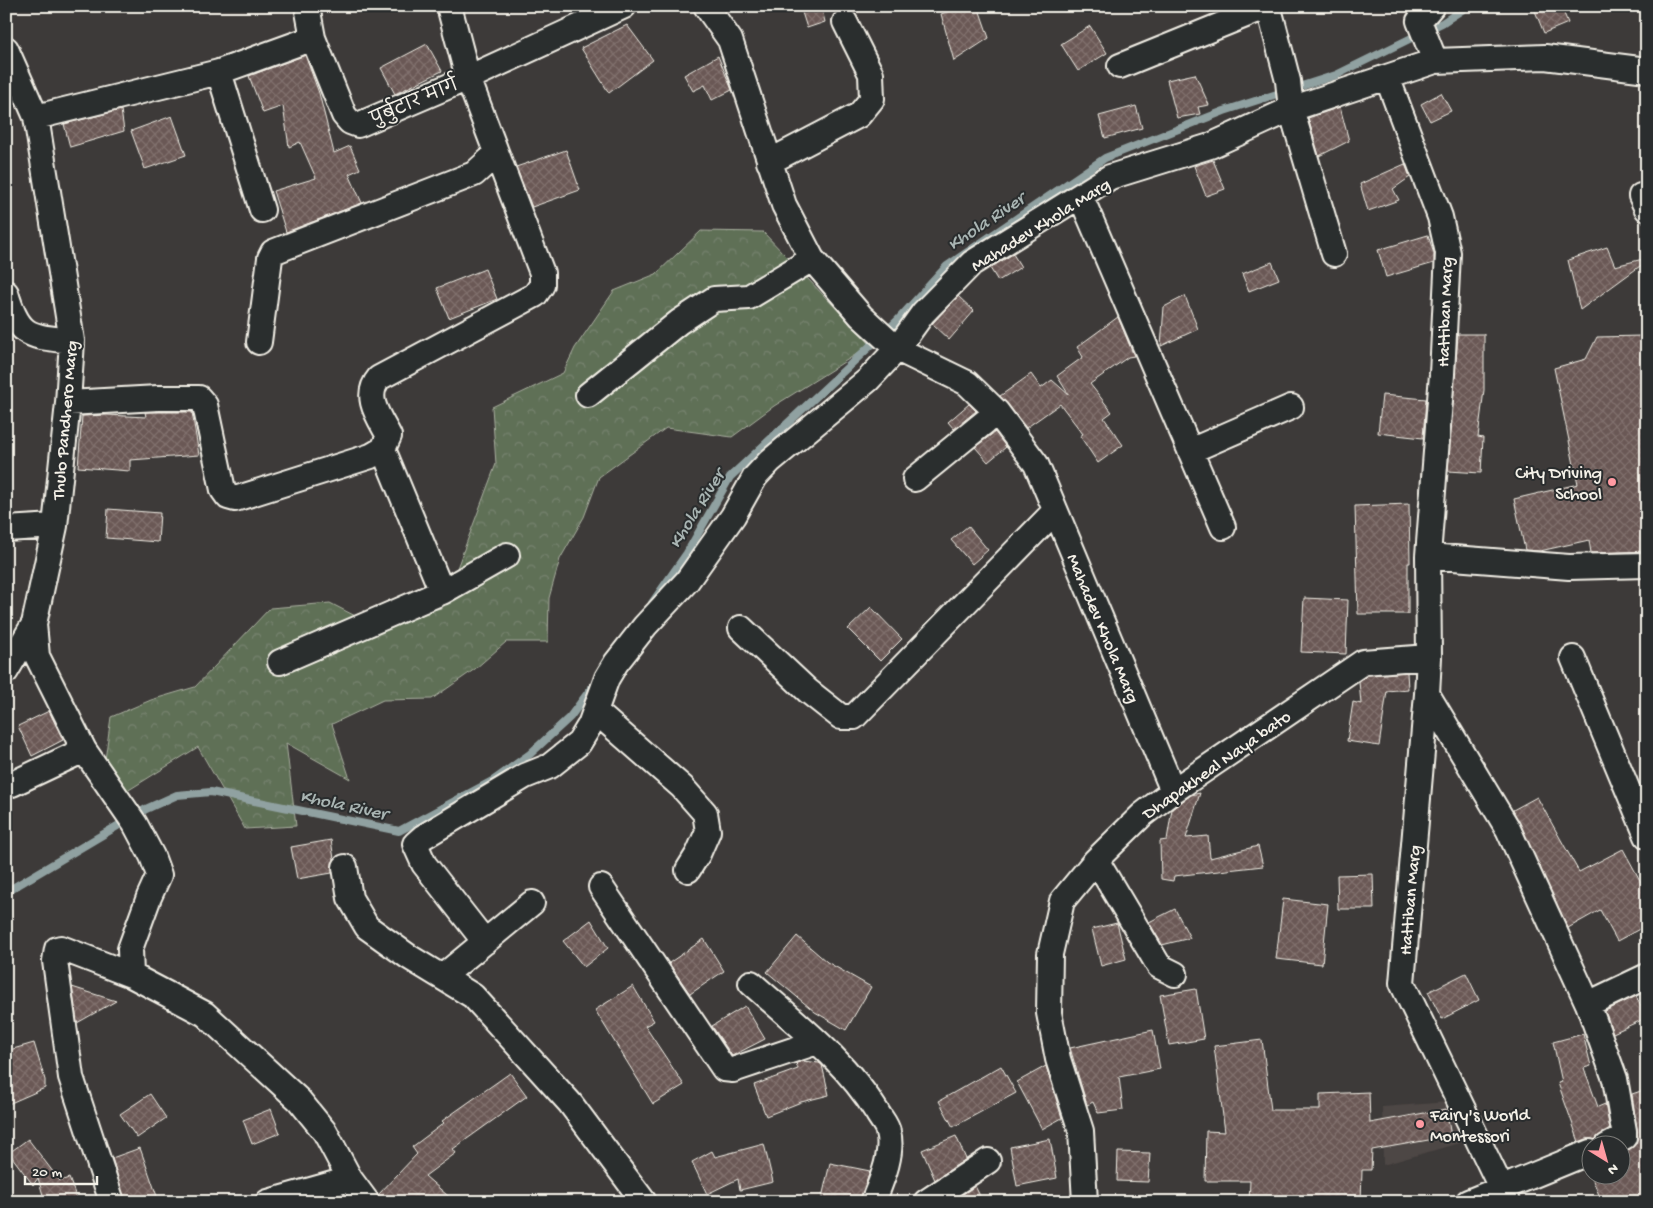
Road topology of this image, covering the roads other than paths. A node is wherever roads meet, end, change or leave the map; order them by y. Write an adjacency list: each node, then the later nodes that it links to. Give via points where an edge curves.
1 (308, 6): 7 (street)
2 (449, 6): 13 (street, पुर्बुटार मार्ग)
3 (624, 6): 13 (street)
4 (706, 6): 17 (street, via 730,40)
5 (844, 22): 17 (street, via 871,74 872,99 858,116)
6 (1428, 32): 10 (street, Mahadev Khola Marg, via 1545,57); 12 (street, Mahadev Khola Marg)
7 (313, 38): 11 (street); 13 (street, पुर्बुटार मार्ग, via 344,115 358,125)
8 (6, 49): 15 (street, Thulo Pandhero Marg)
9 (1120, 66): 14 (street, via 1258,10 1264,11 1271,16)
10 (1647, 70)
11 (219, 72): 15 (street); 19 (street)
12 (1387, 77): 14 (street, Mahadev Khola Marg); 38 (street, Hattiban Marg, via 1440,217 1448,253)
13 (468, 78): 16 (street)
14 (1290, 96): 18 (street, Mahadev Khola Marg, via 1210,146 1110,177); 20 (street)
15 (36, 117): 23 (street, Thulo Pandhero Marg)
16 (496, 154): 24 (street, via 474,174 273,252); 30 (street, via 542,273 542,285 535,295 379,378 372,386 370,398 389,436)
17 (769, 162): 21 (street, via 784,205)
18 (1081, 197): 25 (street, Mahadev Khola Marg, via 972,263); 31 (street)
19 (262, 210)
20 (1334, 254)
21 (812, 260): 25 (street, via 861,316); 26 (street, via 749,297 714,299 679,322)
22 (6, 293): 23 (street, via 14,319 34,336)
23 (72, 341): 27 (street, Thulo Pandhero Marg)
24 (259, 342)
25 (891, 344): 29 (street, Mahadev Khola Marg, via 967,383); 48 (street, via 868,380 755,477 733,516 687,581 616,663)
26 (588, 395)
27 (68, 403): 30 (street, via 199,398 205,405 223,490 228,497 235,499 371,456); 34 (street, Thulo Pandhero Marg)
28 (1291, 407): 31 (street)
29 (997, 412): 32 (street); 33 (street, Mahadev Khola Marg, via 1036,464)
30 (383, 449): 40 (street)
31 (1190, 451): 35 (street)
32 (915, 478)
33 (1055, 511): 42 (street, via 854,717 841,717 808,691); 51 (street, Mahadev Khola Marg)
34 (54, 526): 36 (street); 41 (street, Thulo Pandhero Marg)
35 (1223, 527)
36 (6, 529)
37 (507, 555): 40 (street)
38 (1428, 556): 39 (street, via 1569,567); 43 (street, Hattiban Marg)
39 (1647, 565)
40 (442, 592): 45 (street)
41 (34, 624): 46 (street, Thulo Pandhero Marg); 49 (street, via 37,656)
42 (741, 628)
43 (1429, 657): 47 (street, Hattiban Marg); 51 (street, Dhapakheal Naya bato, via 1363,662)
44 (1573, 658): 52 (street)
45 (280, 662)
46 (6, 671)
47 (1426, 694): 64 (street, via 1508,829); 70 (street, Hattiban Marg, via 1402,983)
48 (595, 711): 55 (street, via 682,787 705,813 708,831); 58 (street, via 579,743 550,766 525,776 415,844 424,864)
49 (84, 750): 50 (street, via 12,784); 60 (street, via 130,818 160,875 130,949)
50 (6, 782)
51 (1173, 791): 53 (street, Dhapakheal Naya bato, via 1142,815)
52 (1647, 836)
53 (1096, 860): 59 (street, via 1159,966); 77 (street, Dhapakheal Naya bato, via 1062,901 1050,954 1049,1013 1058,1059 1081,1131)
54 (345, 867): 62 (street, via 350,898 367,927)
55 (688, 870)
56 (601, 886): 65 (street, via 724,1069 733,1070)
57 (532, 904): 58 (street)
58 (485, 942): 62 (street)
59 (1175, 974)
60 (131, 975): 69 (street, via 205,1014 299,1100 325,1132); 71 (street, via 66,949 57,950 55,954 71,1076)
61 (1647, 976): 64 (street)
62 (442, 978): 74 (street, via 473,996 570,1102)
63 (752, 983): 65 (street)
64 (1588, 1004): 66 (street, via 1615,1079)
65 (818, 1042): 75 (street, via 851,1076 888,1131 887,1165)
66 (1624, 1136)
67 (1580, 1157): 70 (street)
68 (988, 1161): 76 (street)
69 (350, 1179): 72 (street); 73 (street)
70 (1504, 1195): 78 (street)
71 (112, 1202)
72 (268, 1202)
73 (367, 1202)
74 (644, 1202)
75 (873, 1202)
76 (926, 1202)
77 (1085, 1202)
78 (1468, 1202)

